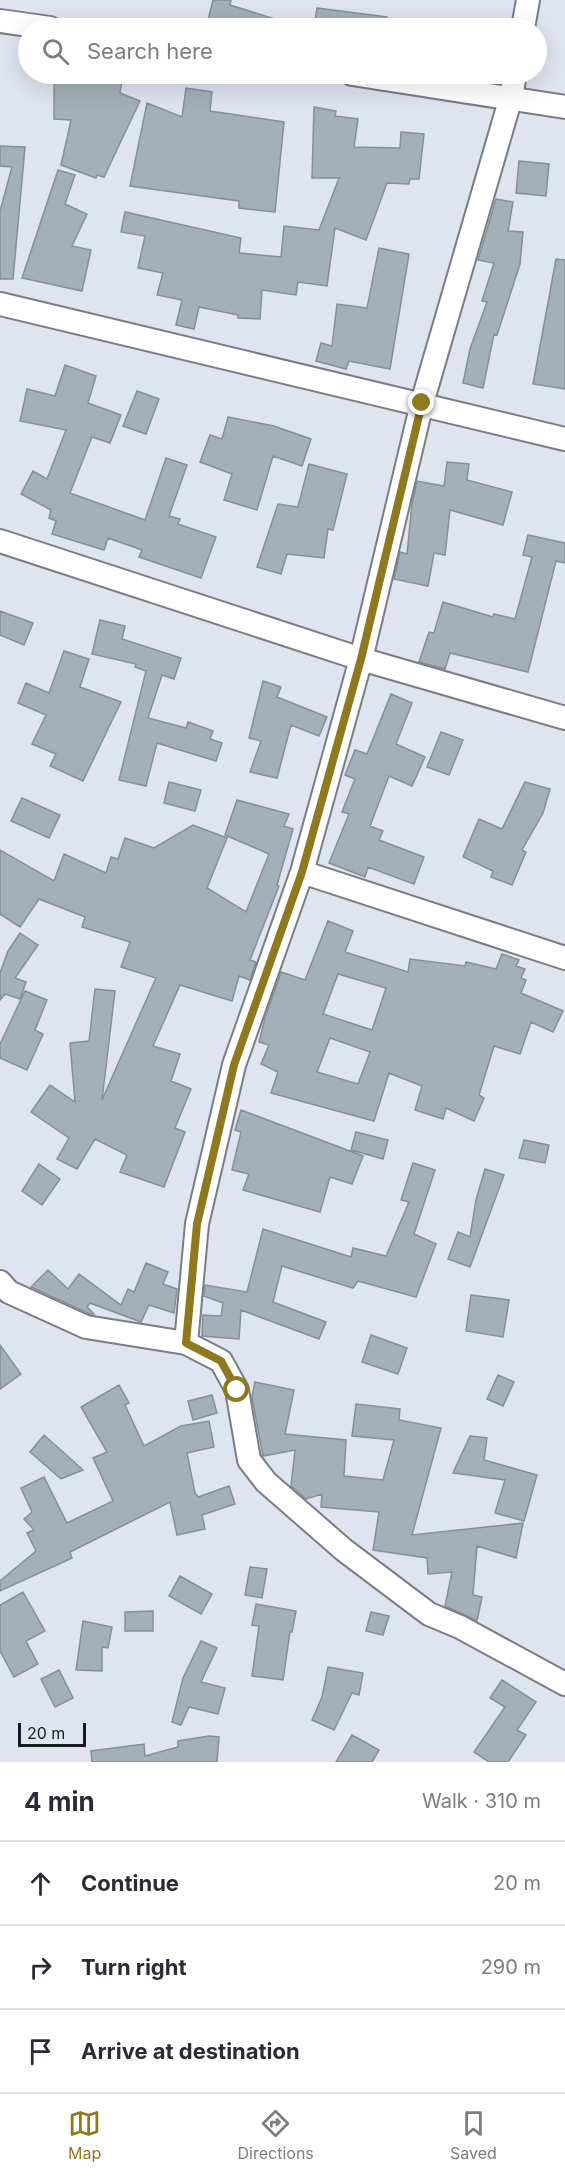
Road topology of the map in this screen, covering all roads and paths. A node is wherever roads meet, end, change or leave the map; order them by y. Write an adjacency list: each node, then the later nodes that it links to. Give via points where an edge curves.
1 (528, 0): 2 (street)
2 (525, 18)
3 (0, 21): 4 (street)
4 (18, 24)
5 (421, 84): 7 (street)
6 (513, 84): 7 (street)
7 (511, 97): 8 (street); 10 (street)
8 (565, 107)
9 (0, 304): 10 (street)
10 (422, 403): 11 (street); 13 (street)
11 (565, 439)
12 (0, 541): 13 (street)
13 (361, 659): 14 (street); 15 (street)
14 (565, 718)
15 (302, 872): 16 (street); 18 (street, via 234,1065 197,1224)
16 (565, 958)
17 (0, 1282): 18 (street, via 9,1292 86,1327)
18 (186, 1343): 19 (street, via 221,1361 237,1390 249,1460 266,1482 345,1550 429,1614)
19 (565, 1684)

